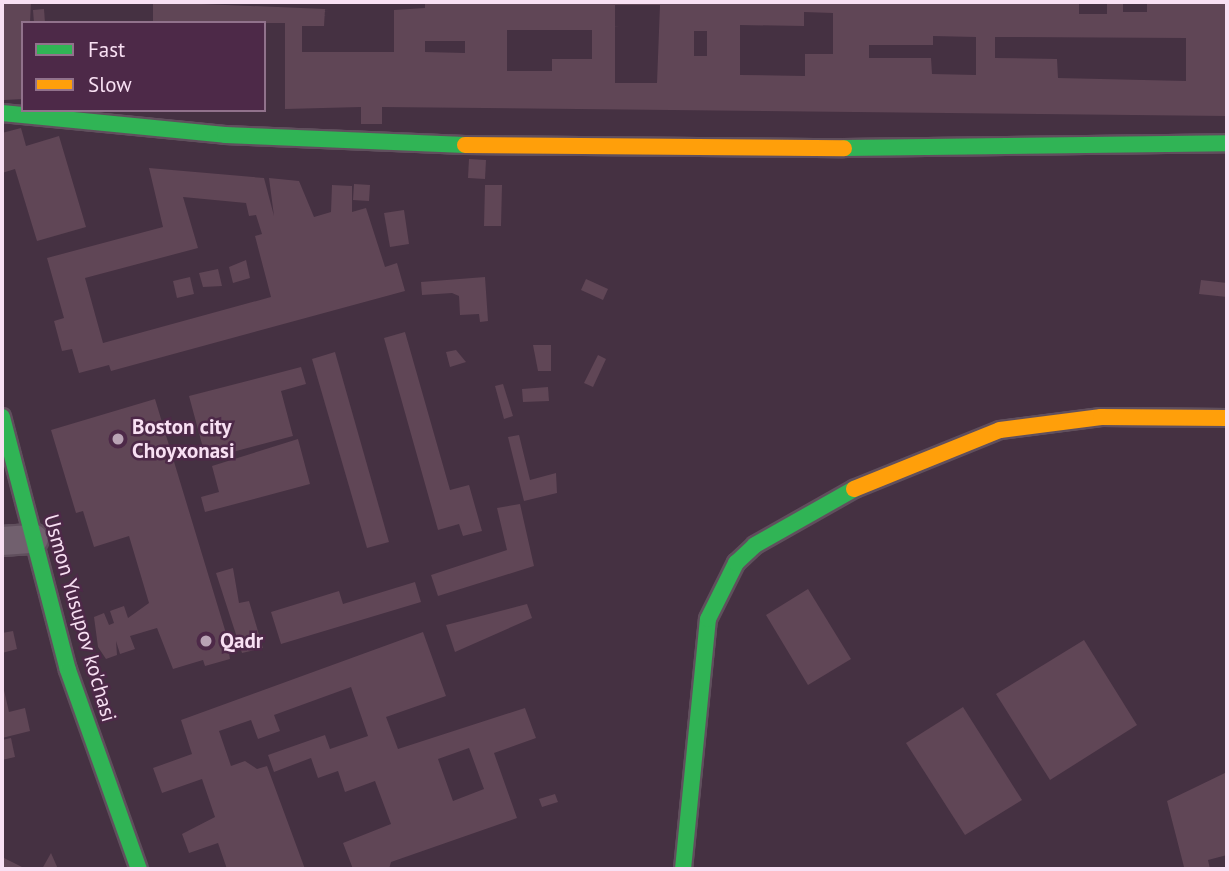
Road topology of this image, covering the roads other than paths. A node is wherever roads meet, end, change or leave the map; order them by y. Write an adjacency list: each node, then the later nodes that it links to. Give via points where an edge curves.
1 (2, 113): 2 (street, via 225,135 612,151)
2 (1227, 143)
3 (2, 416): 5 (street, Usmon Yusupov ko'chasi)
4 (1227, 418): 8 (street, via 1101,417 1000,430 827,500 755,545 736,563 708,618)
5 (34, 538): 6 (street); 7 (street, Usmon Yusupov ko'chasi, via 68,670)
6 (2, 541)
7 (139, 869)
8 (682, 869)

